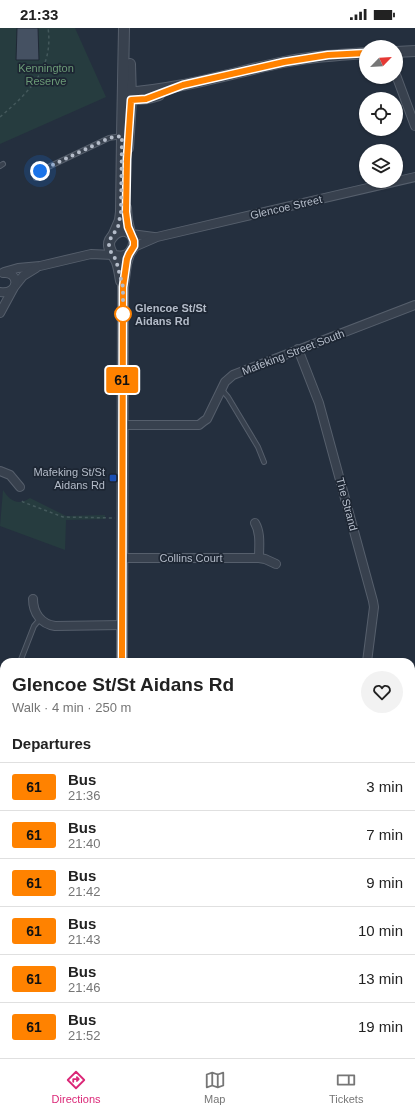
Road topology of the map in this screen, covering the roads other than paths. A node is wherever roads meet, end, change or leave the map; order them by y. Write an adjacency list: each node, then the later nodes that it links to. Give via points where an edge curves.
1 (125, 28): 6 (street)
2 (415, 51): 3 (street)
3 (403, 52)
4 (359, 53): 6 (street, via 300,59)
5 (399, 84): 7 (street)
6 (127, 96): 8 (street); 11 (street, via 126,199)
7 (415, 126)
8 (122, 136): 10 (lane, via 109,138 54,164 40,171); 13 (street, via 121,212)
9 (415, 177): 12 (street, Glencoe Street)
10 (36, 178)
11 (131, 234): 12 (street, Glencoe Street); 13 (street, via 121,230); 14 (street, via 134,241)
12 (157, 237): 14 (street, Glencoe Street)
13 (112, 238): 15 (street); 16 (street, via 110,249)
14 (131, 250): 16 (street, via 122,257); 20 (street)
15 (91, 254): 16 (street); 17 (street)
16 (113, 256): 20 (street)
17 (40, 266): 18 (street, via 18,268); 19 (street, via 23,276)
18 (2, 273): 19 (street, via 13,276)
19 (14, 287): 21 (street, via 8,293); 23 (street)
20 (123, 287): 26 (street)
21 (0, 292)
22 (415, 306): 24 (street, Mafeking Street South)
23 (0, 313)
24 (298, 350): 25 (street, Mafeking Street South, via 233,374); 39 (street, The Strand, via 319,403 373,600)
25 (221, 390): 26 (street, Mafeking Street South, via 207,418 199,425); 27 (lane, via 228,397 258,447)
26 (122, 425): 31 (street)
27 (264, 462)
28 (0, 471): 29 (street, via 10,475)
29 (20, 487)
30 (254, 523): 32 (street, via 259,535)
31 (122, 558): 32 (street, Collins Court); 36 (street)
32 (259, 558): 33 (street, Collins Court)
33 (276, 564)
34 (33, 599): 35 (street, via 34,609)
35 (40, 619): 36 (street, via 55,626); 37 (lane, via 34,626)
36 (122, 625): 38 (street)
37 (22, 658)
38 (122, 658)
39 (368, 658)

